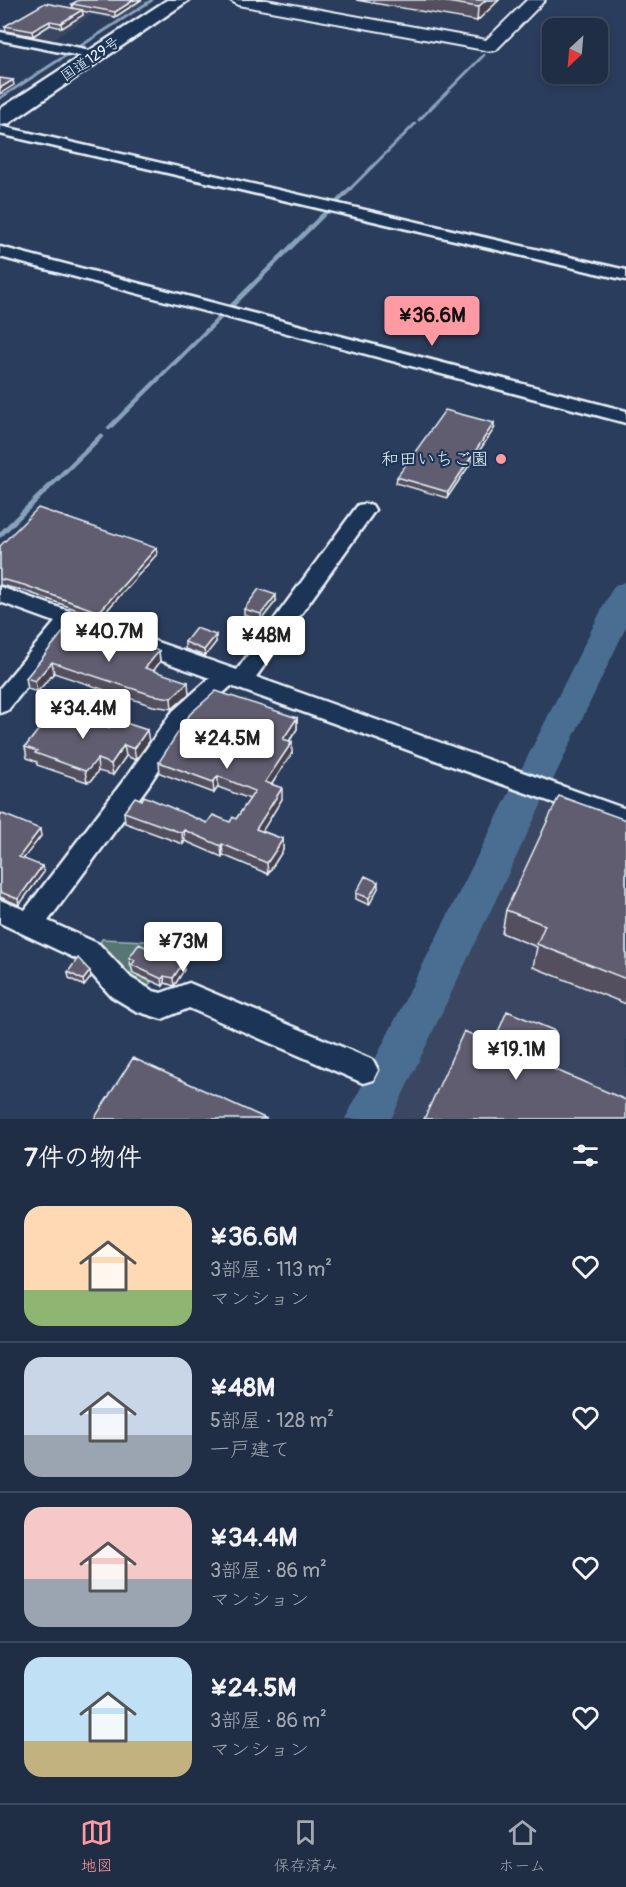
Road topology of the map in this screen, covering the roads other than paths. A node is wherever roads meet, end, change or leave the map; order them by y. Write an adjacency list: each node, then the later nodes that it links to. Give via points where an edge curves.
1 (166, 0): 6 (highway, 国道129号)
2 (180, 0): 8 (highway, 国道129号)
3 (537, 0): 4 (street, via 490,46)
4 (251, 1)
5 (0, 36): 6 (street)
6 (76, 52): 7 (highway, 国道129号)
7 (0, 109)
8 (0, 119)
9 (0, 130): 11 (street)
10 (0, 252): 12 (street)
11 (626, 275)
12 (626, 417)
13 (364, 510): 16 (street)
14 (0, 594): 15 (street)
15 (69, 619): 16 (street); 17 (street)
16 (235, 677): 18 (street); 20 (street, via 181,717)
17 (0, 704)
18 (626, 819)
19 (0, 911): 20 (street)
20 (29, 925): 21 (street, via 89,952 121,987 146,1002 162,1006 189,995)
21 (363, 1070)

